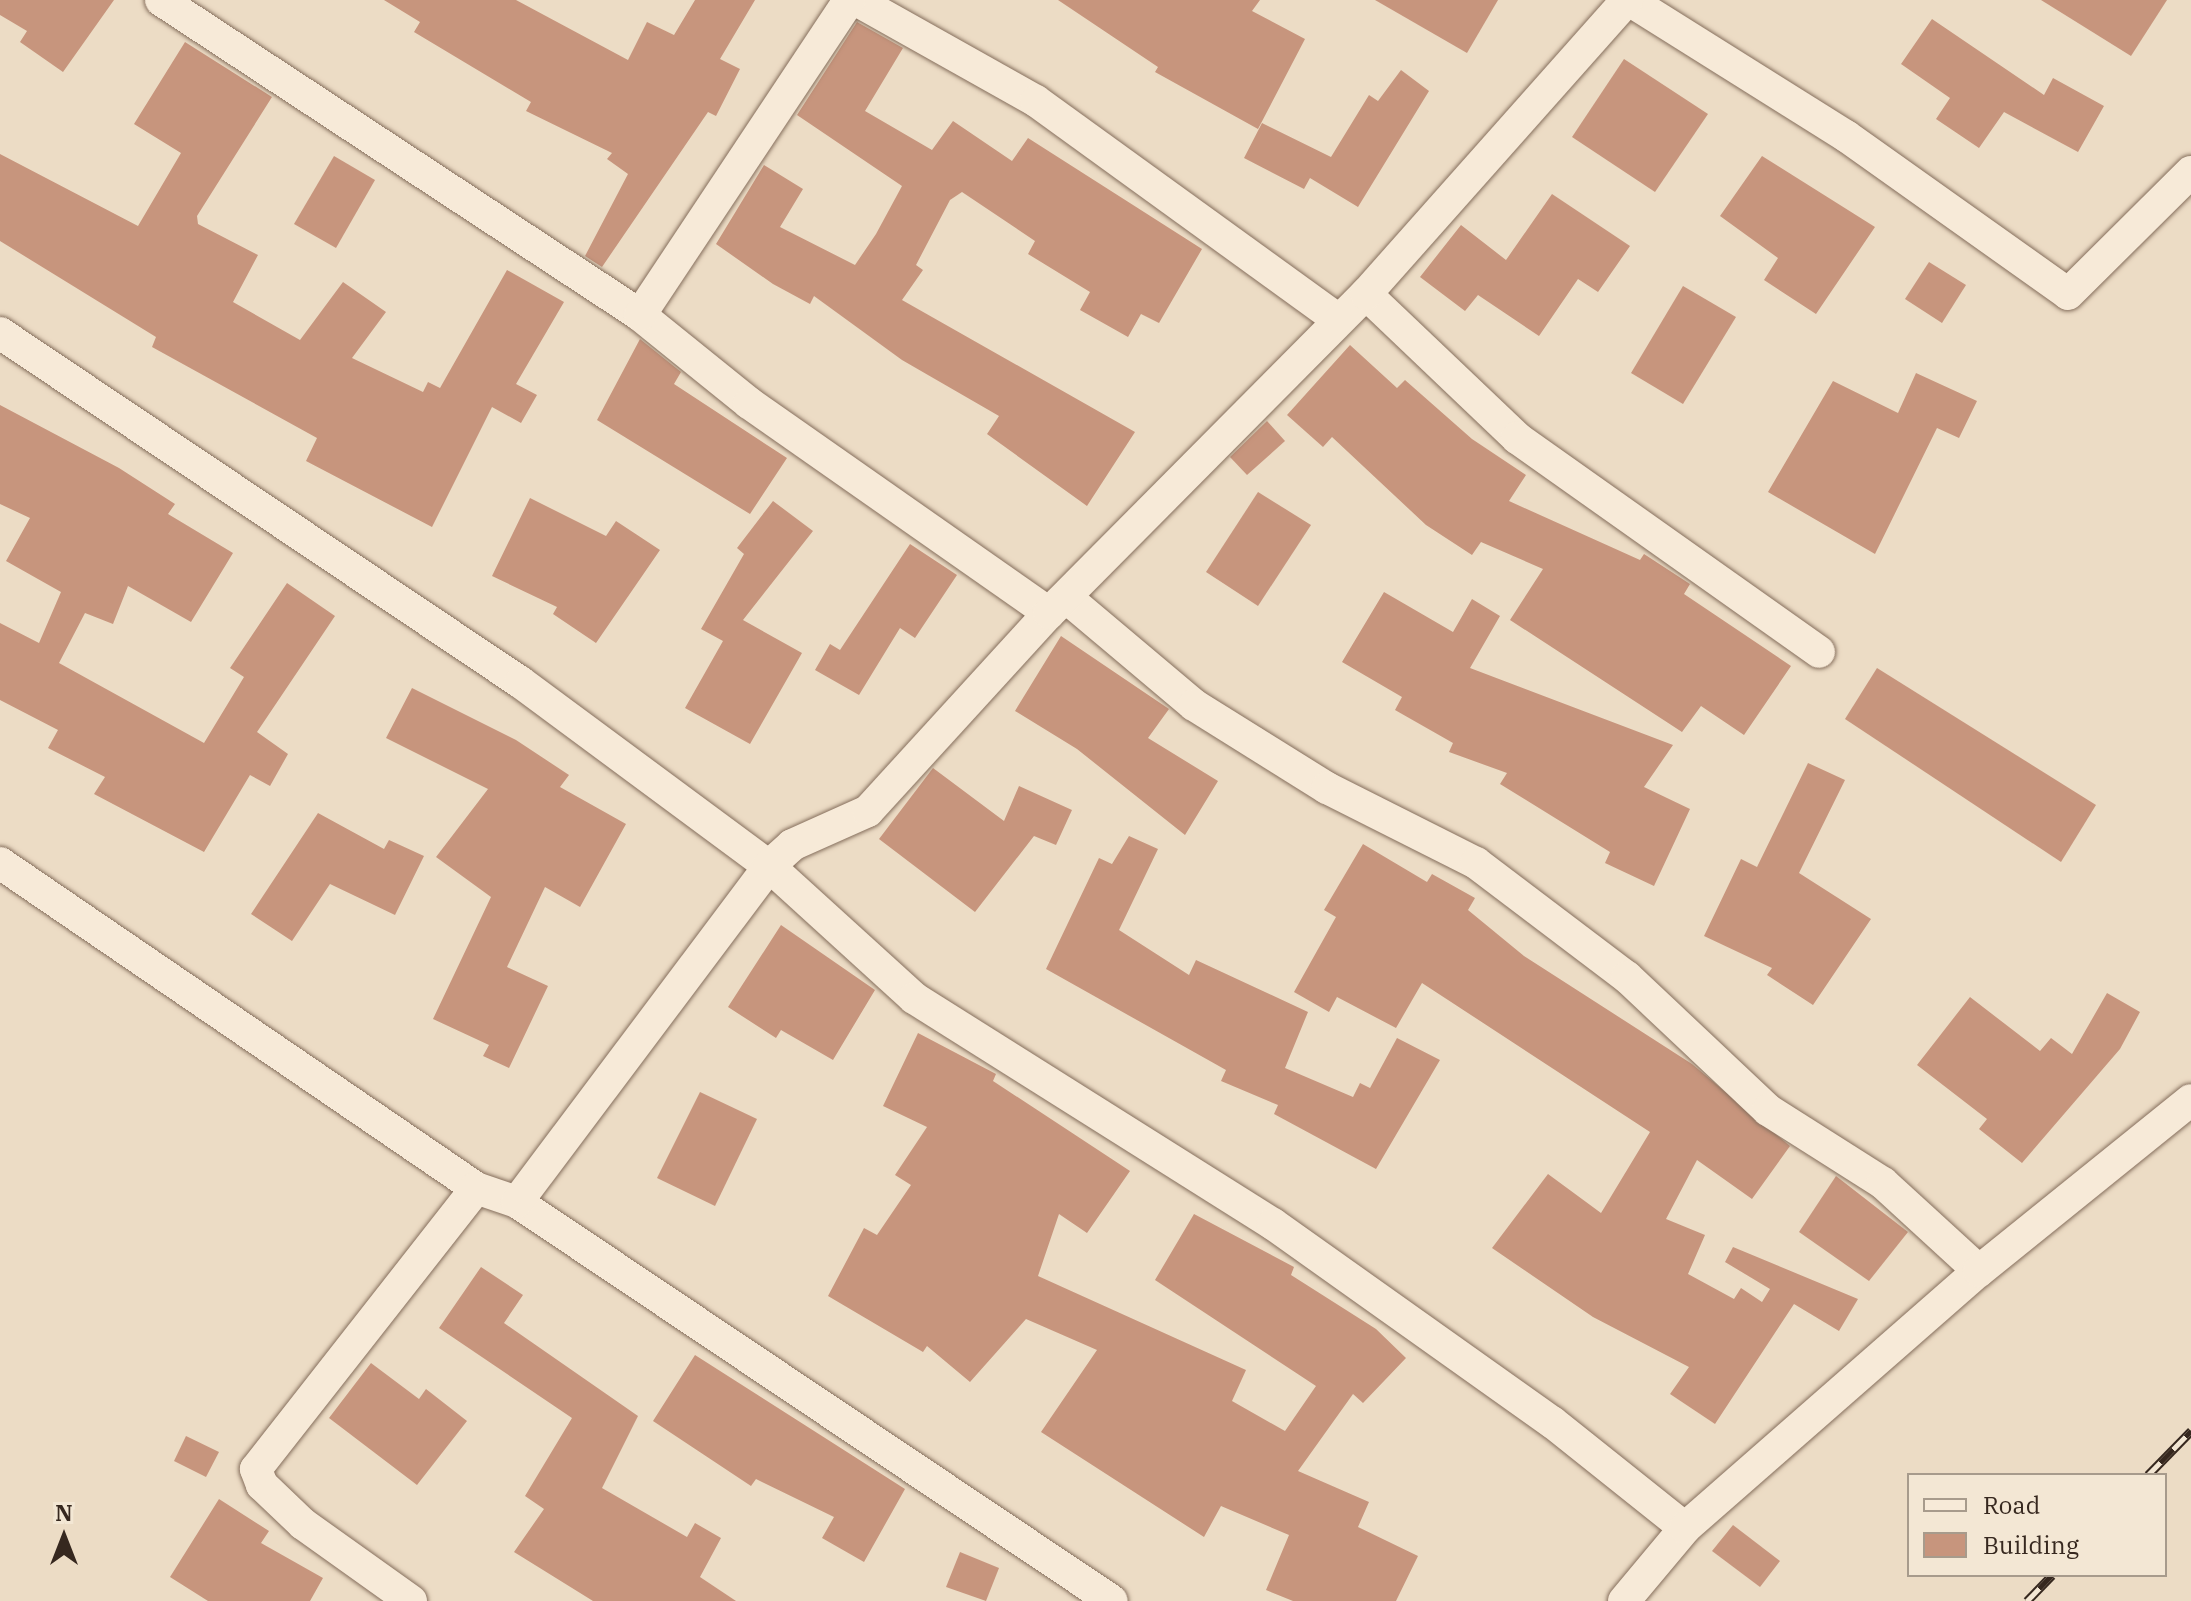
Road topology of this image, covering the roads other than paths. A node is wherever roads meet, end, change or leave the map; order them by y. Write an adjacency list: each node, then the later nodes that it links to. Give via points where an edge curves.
1 (161, 0): 7 (street)
2 (849, 0): 7 (street)
3 (856, 0): 8 (street, via 1036,101)
4 (1628, 0): 5 (street, via 1846,136 2068,294); 6 (street)
5 (2191, 172)
6 (1366, 294): 8 (street); 11 (street, via 1517,438)
7 (640, 315): 10 (street, via 749,403)
8 (1337, 319): 10 (street)
9 (0, 333): 13 (street, via 520,682)
10 (1058, 606): 13 (street, via 868,811 792,845); 17 (street, via 1194,705 1327,788 1476,863 1627,977 1768,1110 1883,1183)
11 (1819, 652)
12 (0, 863): 15 (street)
13 (769, 866): 16 (street); 18 (street, via 914,998 1273,1224 1552,1422)
14 (2191, 1100): 17 (street)
15 (476, 1188): 16 (street); 19 (street, via 256,1469 262,1485 303,1524)
16 (517, 1202): 20 (street)
17 (1979, 1271): 18 (street)
18 (1685, 1528): 21 (street)
19 (411, 1601)
20 (1112, 1601)
21 (1624, 1601)

